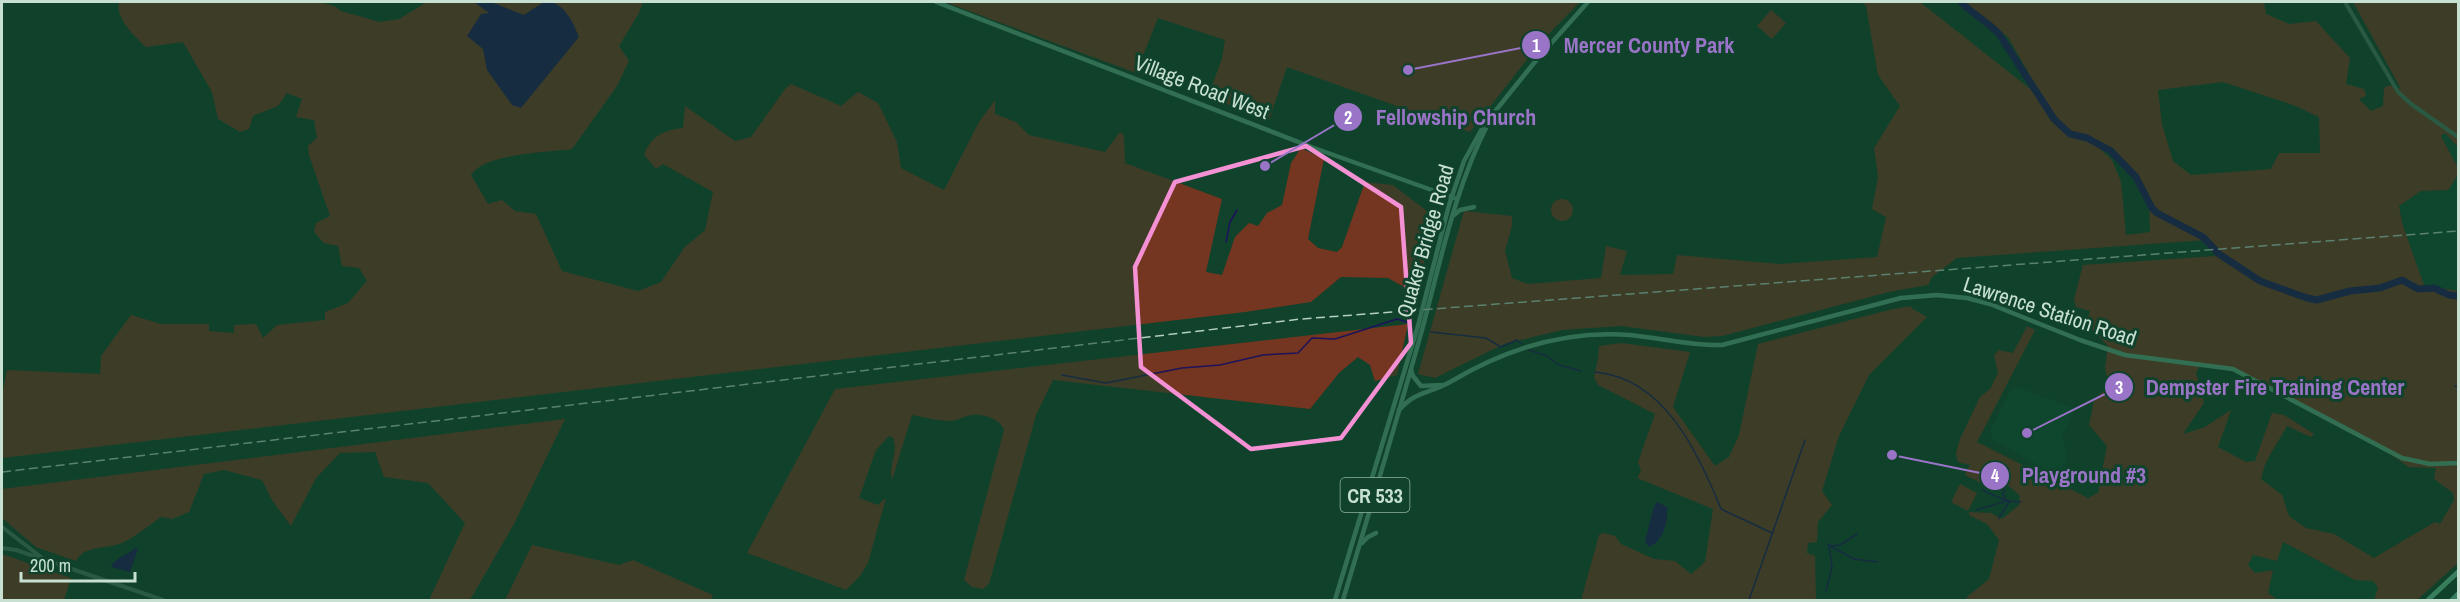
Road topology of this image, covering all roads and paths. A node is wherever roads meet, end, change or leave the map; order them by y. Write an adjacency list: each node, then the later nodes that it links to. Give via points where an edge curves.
1 (936, 2): 5 (main road, Village Road West, via 1314,148)
2 (1588, 2): 5 (main road, Quaker Bridge Road / CR 533, via 1484,125 1471,148)
3 (2345, 2): 4 (street, via 2398,92)
4 (2458, 137)
5 (1455, 198): 7 (main road, Quaker Bridge Road / CR 533); 8 (main road, Quaker Bridge Road / CR 533)
6 (1474, 207): 7 (main road, via 1460,210)
7 (1452, 217): 8 (main road, Quaker Bridge Road / CR 533)
8 (1430, 289): 9 (main road, Quaker Bridge Road / CR 533)
9 (1420, 327): 10 (main road, Quaker Bridge Road / CR 533); 22 (main road, Quaker Bridge Road / CR 533)
10 (1411, 368): 11 (main road); 12 (main road, Quaker Bridge Road / CR 533)
11 (1422, 388): 12 (main road); 13 (main road, Lawrence Station Road, via 1444,385 1492,358 1546,341 1614,335 1722,345 1889,301 1924,295 1952,296 1978,301 2136,357 2233,369 2402,458 2425,464)
12 (1399, 410): 16 (main road, Quaker Bridge Road / CR 533)
13 (2458, 463)
14 (2, 526): 18 (street)
15 (1376, 533): 16 (main road)
16 (1360, 546): 23 (main road, Quaker Bridge Road / CR 533)
17 (2, 548): 18 (street)
18 (47, 561): 21 (street)
19 (2458, 572): 24 (highway)
20 (2458, 594): 25 (highway)
21 (163, 600)
22 (1335, 600)
23 (1343, 600)
24 (2428, 600)
25 (2452, 600)

